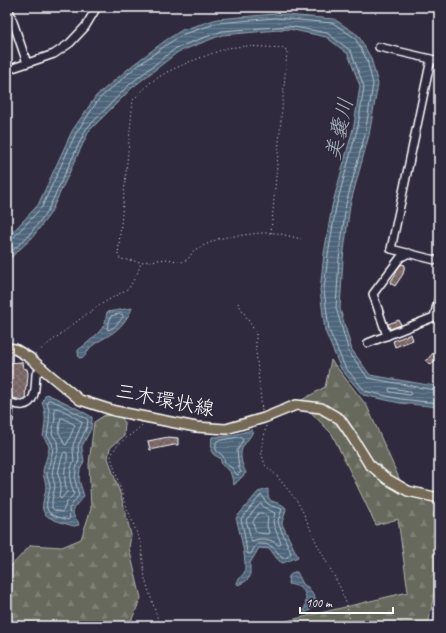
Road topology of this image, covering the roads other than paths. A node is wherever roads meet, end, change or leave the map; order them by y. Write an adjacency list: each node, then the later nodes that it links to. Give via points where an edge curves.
1 (8, 7): 6 (street)
2 (97, 7): 6 (street, via 85,27 70,42 54,54)
3 (379, 47): 4 (street)
4 (431, 59): 5 (street); 8 (street, via 391,249)
5 (439, 61)
6 (27, 63): 7 (street)
7 (7, 70)
8 (409, 253): 9 (street); 11 (street, via 400,258 372,294)
9 (439, 261)
10 (439, 297): 11 (street, via 434,317)
11 (387, 336): 12 (street)
12 (368, 343)
13 (7, 348): 14 (main road, 三木環状線, via 15,349)
14 (43, 368): 15 (street, via 36,374 34,395 30,402 24,405); 16 (main road, 三木環状線, via 80,400 116,411 196,427 226,429 296,405 321,408 340,419 369,464 387,479 408,491)
15 (7, 402)
16 (439, 498)

